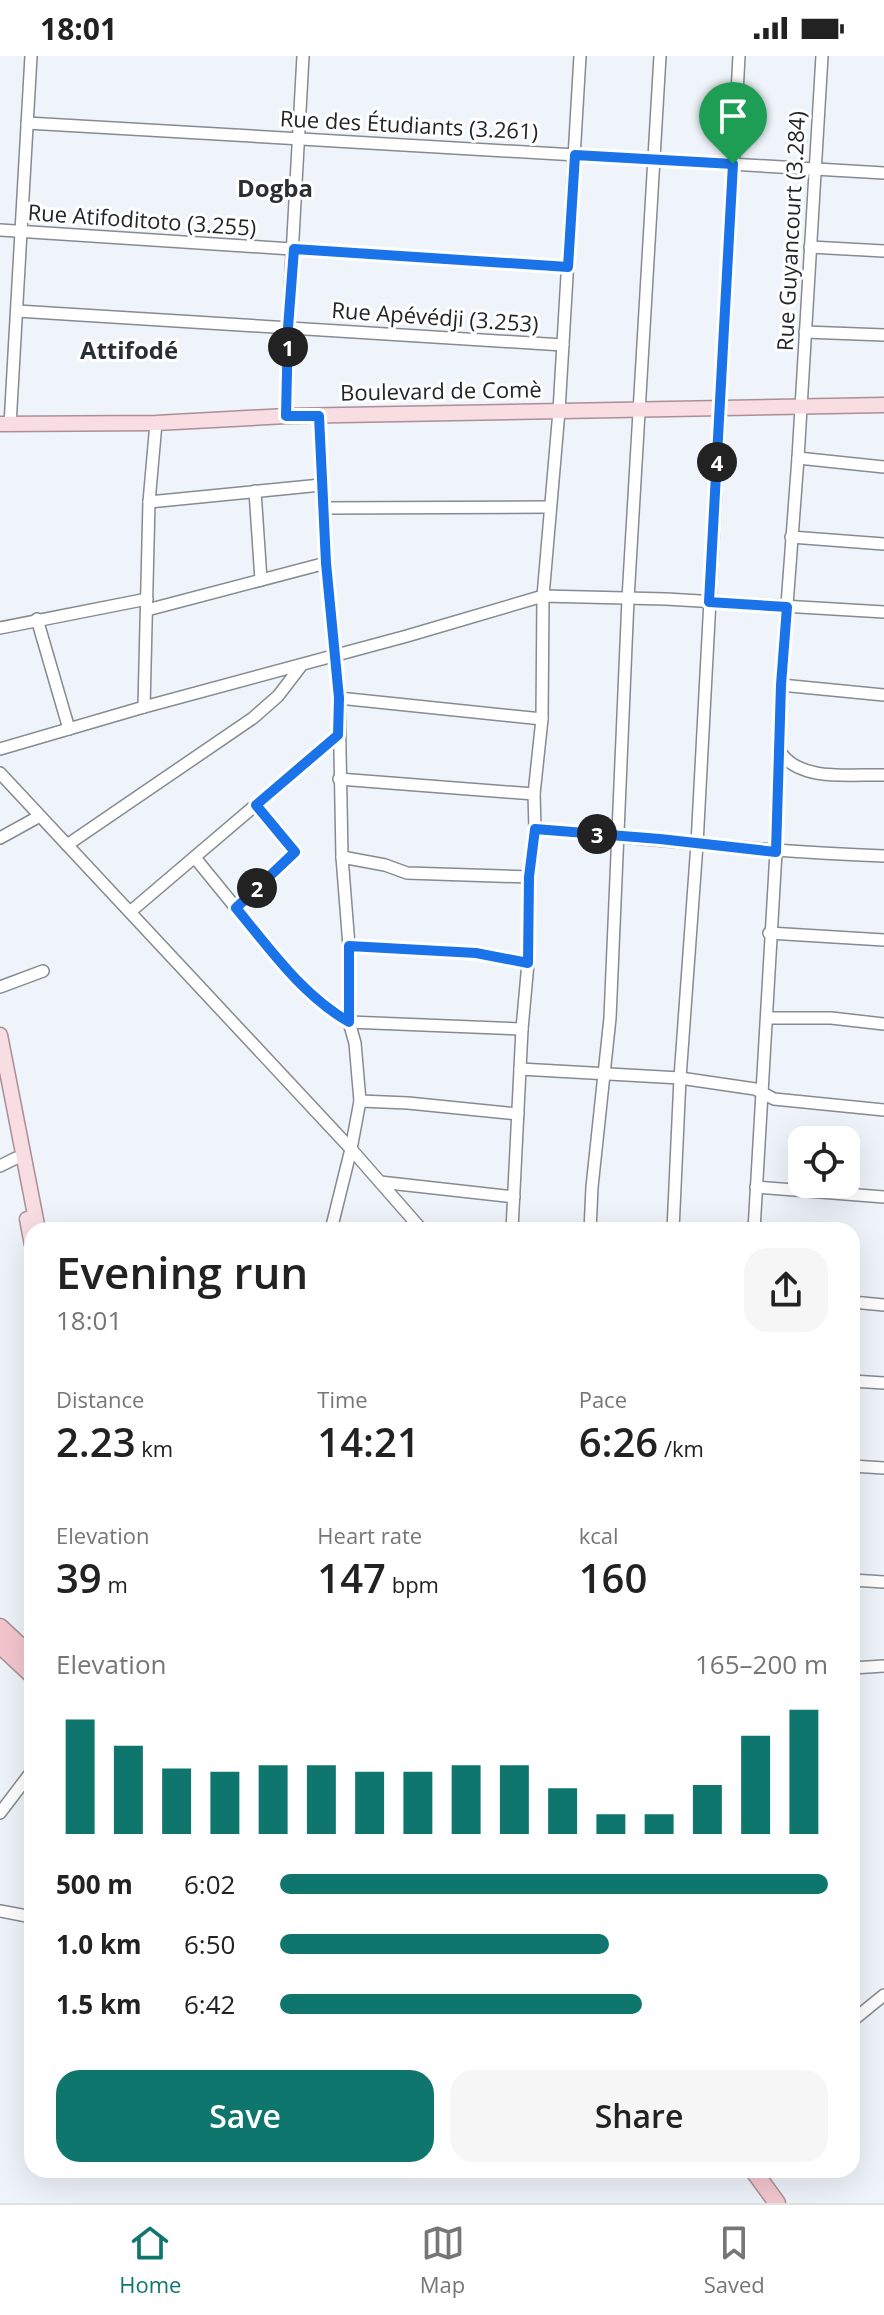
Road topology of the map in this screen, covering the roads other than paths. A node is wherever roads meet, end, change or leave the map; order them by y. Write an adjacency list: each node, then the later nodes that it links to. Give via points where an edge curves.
1 (31, 56): 7 (street)
2 (303, 56): 8 (street)
3 (580, 56): 9 (street)
4 (660, 56): 10 (street)
5 (739, 56): 11 (street)
6 (822, 56): 12 (street, Rue Guyancourt (3.284))
7 (27, 123): 8 (street, Rue des Étudiants (3.261)); 15 (street)
8 (299, 139): 9 (street, Rue des Étudiants (3.261)); 17 (street)
9 (575, 155): 10 (street, Rue des Étudiants (3.261)); 19 (street)
10 (654, 159): 11 (street, Rue des Étudiants (3.261)); 29 (street)
11 (733, 164): 12 (street, Rue des Étudiants (3.261)); 27 (street)
12 (815, 169): 13 (street, Rue des Étudiants (3.261)); 16 (street, Rue Guyancourt (3.284))
13 (884, 173)
14 (0, 230): 15 (street, Rue Atifoditoto (3.255))
15 (21, 232): 17 (street, Rue Atifoditoto (3.255)); 20 (street)
16 (810, 247): 18 (street); 22 (street, Rue Guyancourt (3.284))
17 (294, 249): 19 (street, Rue Atifoditoto (3.255)); 21 (street)
18 (884, 251)
19 (568, 267): 24 (street)
20 (17, 311): 21 (street, Rue Apévédji (3.253)); 33 (street)
21 (288, 328): 24 (street, Rue Apévédji (3.253)); 30 (street)
22 (805, 332): 23 (street); 26 (street, Rue Guyancourt (3.284))
23 (884, 335)
24 (563, 345): 28 (street)
25 (884, 405): 26 (main road, Boulevard de Comè)
26 (800, 407): 27 (main road, Boulevard de Comè); 34 (street, Rue Guyancourt (3.284))
27 (720, 409): 29 (main road, Boulevard de Comè); 47 (street)
28 (559, 411): 29 (main road, Boulevard de Comè); 31 (main road, Boulevard de Comè); 39 (street)
29 (639, 411): 46 (street)
30 (286, 416): 31 (main road, Boulevard de Comè); 32 (main road, Boulevard de Comè)
31 (319, 416): 36 (street)
32 (156, 423): 33 (main road, Boulevard de Comè); 38 (street)
33 (5, 424)
34 (798, 458): 35 (street); 41 (street, Rue Guyancourt (3.284))
35 (884, 467)
36 (321, 485): 37 (street); 40 (street)
37 (255, 491): 38 (street); 44 (street)
38 (149, 502): 48 (street)
39 (550, 507): 40 (street); 45 (street)
40 (323, 508): 43 (street)
41 (791, 537): 42 (street); 49 (street, Rue Guyancourt (3.284))
42 (884, 544)
43 (326, 563): 44 (street); 53 (street)
44 (261, 580): 48 (street)
45 (543, 596): 46 (street); 53 (street); 59 (street)
46 (628, 599): 47 (street); 71 (street)
47 (709, 602): 49 (street); 73 (street)
48 (147, 605): 51 (street); 58 (street)
49 (787, 607): 50 (street); 55 (street, Rue Guyancourt (3.284))
50 (884, 612)
51 (37, 619): 52 (street); 60 (street)
52 (0, 628)
53 (334, 657): 54 (street); 57 (street)
54 (301, 665): 58 (street); 74 (street, via 253,718)
55 (781, 685): 56 (street); 63 (street, Rue Guyancourt (3.284))
56 (884, 695)
57 (339, 698): 59 (street); 61 (street)
58 (144, 707): 60 (street)
59 (542, 719): 67 (street)
60 (69, 729): 62 (street)
61 (338, 735): 66 (street); 68 (street)
62 (0, 749)
63 (780, 752): 65 (street, via 788,764 813,772); 75 (street, Rue Guyancourt (3.284))
64 (0, 773): 69 (street)
65 (884, 775)
66 (339, 779): 67 (street); 77 (street)
67 (534, 794): 70 (street)
68 (256, 805): 78 (street); 80 (street, via 295,852)
69 (38, 817): 72 (street); 74 (street)
70 (535, 829): 71 (street); 79 (street)
71 (618, 836): 73 (street); 94 (street)
72 (0, 838)
73 (697, 844): 75 (street); 96 (street)
74 (67, 845): 81 (street)
75 (776, 852): 76 (street); 82 (street, Rue Guyancourt (3.284))
76 (884, 856)
77 (342, 857): 79 (street, via 407,873); 84 (street)
78 (196, 859): 80 (street); 81 (street)
79 (529, 877): 85 (street)
80 (236, 908): 89 (street, via 303,987)
81 (130, 912): 101 (street)
82 (769, 933): 83 (street); 88 (street, Rue Guyancourt (3.284))
83 (884, 940)
84 (349, 946): 85 (street, via 476,953); 89 (street)
85 (528, 963): 91 (street)
86 (43, 971): 87 (street)
87 (0, 987)
88 (767, 1018): 90 (street); 97 (street, Rue Guyancourt (3.284))
89 (349, 1022): 91 (street); 98 (street)
90 (884, 1024)
91 (522, 1029): 93 (street)
92 (0, 1035): 109 (main road)
93 (520, 1069): 94 (street); 100 (street)
94 (603, 1072): 96 (street); 113 (street)
95 (0, 1077): 102 (main road)
96 (680, 1078): 97 (street); 114 (street)
97 (762, 1091): 99 (street, via 774,1099); 105 (street, Rue Guyancourt (3.284))
98 (360, 1101): 100 (street); 101 (street)
99 (884, 1110)
100 (518, 1114): 106 (street)
101 (351, 1149): 104 (street); 110 (street)
102 (16, 1158): 103 (street); 108 (main road)
103 (0, 1166)
104 (380, 1182): 106 (street); 111 (street)
105 (756, 1187): 107 (street); 115 (street, Rue Guyancourt (3.284))
106 (514, 1197): 112 (street)
107 (884, 1197)
108 (28, 1222)
109 (36, 1222)
110 (333, 1222)
111 (415, 1222)
112 (512, 1222)
113 (591, 1222)
114 (673, 1222)
115 (754, 1222)
116 (860, 1303): 117 (street)
117 (884, 1305)
118 (860, 1382): 119 (street)
119 (884, 1383)
120 (860, 1466): 121 (street)
121 (884, 1468)
122 (860, 1580): 123 (street)
123 (884, 1582)
124 (0, 1627): 126 (highway)
125 (0, 1645): 128 (highway)
126 (24, 1650)
127 (884, 1666): 129 (street)
128 (24, 1668)
129 (860, 1668)
130 (24, 1782): 131 (street)
131 (0, 1813)
132 (0, 1911): 133 (street)
133 (24, 1916)
134 (884, 1995): 135 (street)
135 (860, 2014)
136 (759, 2178): 137 (highway)
137 (777, 2203)

